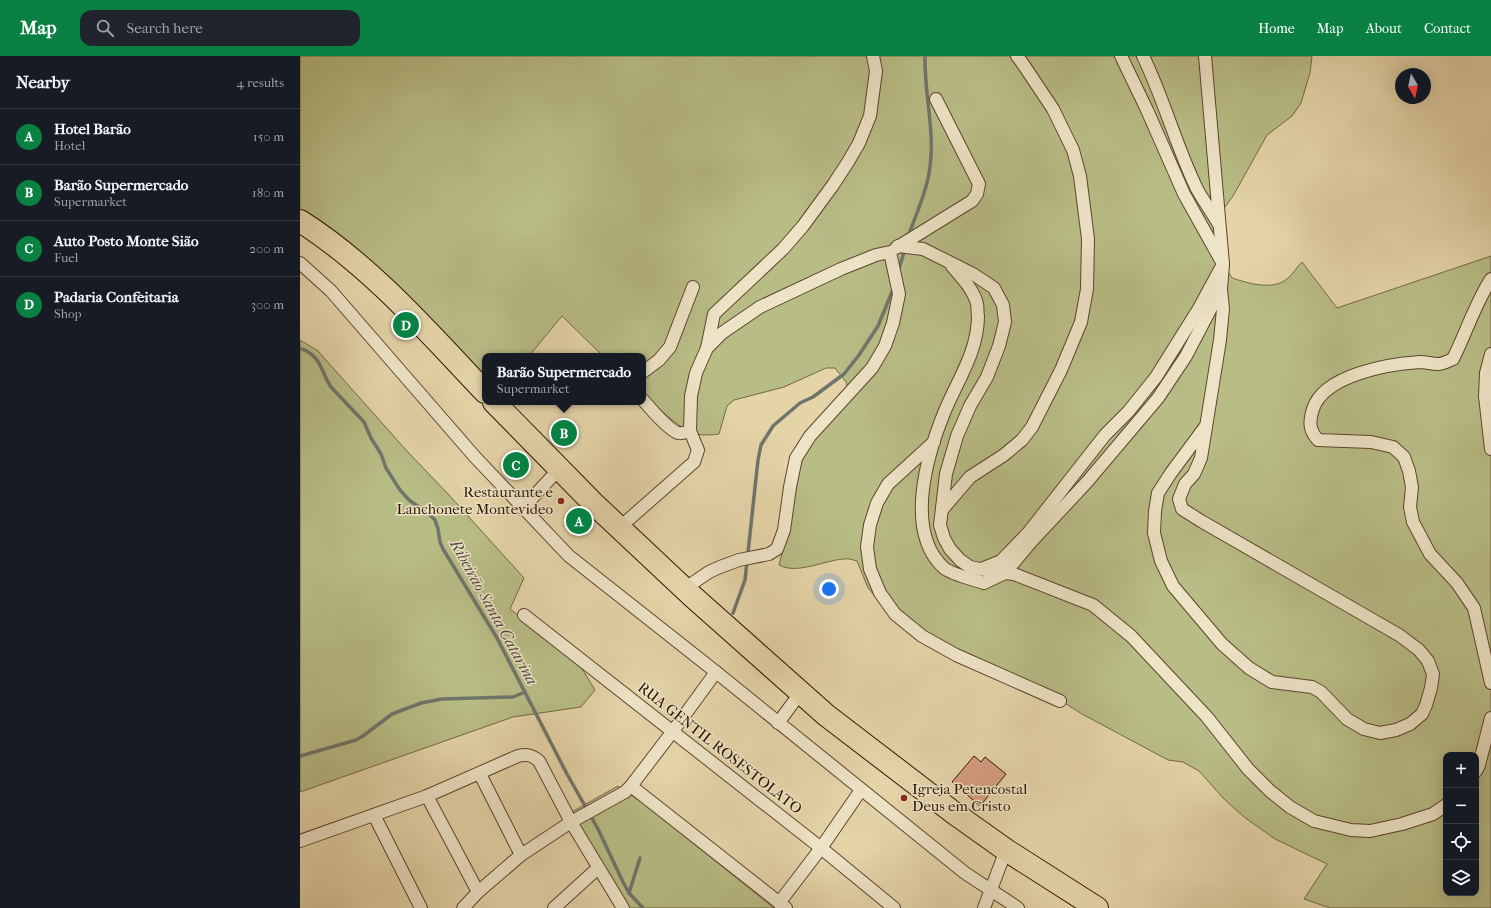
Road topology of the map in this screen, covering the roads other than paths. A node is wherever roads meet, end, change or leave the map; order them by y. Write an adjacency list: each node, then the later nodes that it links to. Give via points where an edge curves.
1 (874, 56): 16 (street, via 876,70 870,116 848,162 783,250 714,314)
2 (1017, 56): 28 (street, via 1053,109 1072,150 1080,176 1088,239 1087,289 1081,322 1032,427 1022,440 1004,455 970,477)
3 (1121, 56): 12 (street, via 1184,194)
4 (1143, 56): 8 (street, via 1156,82 1198,189)
5 (1205, 56): 8 (street)
6 (936, 99): 9 (street, via 979,184 977,194 972,200)
7 (300, 221): 19 (highway, via 322,235 375,280)
8 (1220, 225): 12 (street)
9 (894, 249): 11 (street, via 923,249); 16 (street, via 841,269 760,307 722,333); 32 (street, via 899,294 886,346 872,368 810,436 796,458 784,530 777,549 769,554 720,566)
10 (300, 263): 27 (street, via 331,291 470,452)
11 (950, 264): 24 (street, via 972,292 977,304 978,321 970,355 944,412); 28 (street, via 994,288 1003,305 1005,322 987,377 970,406 957,436 946,474)
12 (1223, 264): 15 (street); 30 (street, via 1156,377 1128,412 1105,435 1028,533 1001,561)
13 (1491, 279): 35 (street, via 1481,295 1453,360 1440,364 1420,362 1387,366 1354,375 1328,388 1315,402 1310,418 1312,433 1318,440 1371,442 1393,447 1404,457 1412,487 1412,522 1430,554 1457,583 1474,608)
14 (693, 287): 18 (street, via 670,347)
15 (1221, 288): 22 (street, via 1223,308 1220,340); 31 (street, via 1186,356 1158,398)
16 (707, 348): 23 (street, via 696,373 691,396)
17 (1491, 354): 25 (street, via 1486,373 1485,396)
18 (646, 370)
19 (482, 389)
20 (646, 404): 23 (street, via 677,432)
21 (497, 405): 26 (highway)
22 (1205, 427): 22 (street, via 1201,458 1179,499 1182,509 1399,635 1419,650 1428,661 1433,674 1422,714 1410,724 1380,733 1364,729 1348,719 1321,692 1312,687 1272,682 1249,668 1222,644 1173,586 1161,561 1154,533 1158,493)
23 (690, 431): 29 (street, via 698,450 694,462)
24 (934, 442): 31 (street, via 922,493 924,532 932,554 945,569 984,583); 37 (street, via 888,484 877,503 867,547 870,569 880,593 895,614 922,636 956,655)
25 (1491, 449)
26 (559, 470): 27 (street); 29 (highway)
27 (523, 508): 34 (street, via 569,556)
28 (942, 510): 30 (street, via 940,525 950,549 970,567)
29 (619, 528): 32 (highway)
30 (981, 569): 31 (street)
31 (1005, 573): 46 (street, via 1021,576 1093,605 1131,636 1207,717 1270,791 1314,821 1351,830 1370,830 1402,824 1433,814)
32 (684, 589): 36 (highway)
33 (524, 614): 40 (street, RUA GENTIL ROSESTOLATO)
34 (716, 672): 39 (street); 40 (street)
35 (1491, 683)
36 (801, 692): 39 (street); 51 (highway, via 861,742)
37 (1060, 701)
38 (1491, 718): 41 (street)
39 (778, 723): 44 (street)
40 (673, 731): 43 (street); 50 (street, RUA GENTIL ROSESTOLATO)
41 (1479, 765)
42 (480, 774): 45 (street); 48 (street, via 518,756 531,756 539,761); 52 (street)
43 (631, 786): 48 (street, via 625,792); 56 (street)
44 (861, 790): 50 (street); 54 (street)
45 (427, 796): 47 (street); 55 (street)
46 (1443, 807)
47 (374, 815): 49 (street); 57 (street)
48 (571, 822): 52 (street); 53 (street)
49 (300, 841)
50 (821, 848): 56 (street); 61 (street, RUA GENTIL ROSESTOLATO)
51 (1006, 850): 54 (street); 64 (highway)
52 (520, 855): 55 (street)
53 (598, 868): 59 (street); 60 (street)
54 (991, 891): 62 (street); 63 (street)
55 (478, 892): 58 (street)
56 (782, 905)
57 (420, 908)
58 (463, 908)
59 (554, 908)
60 (623, 908)
61 (894, 908)
62 (984, 908)
63 (1018, 908)
64 (1097, 908)

